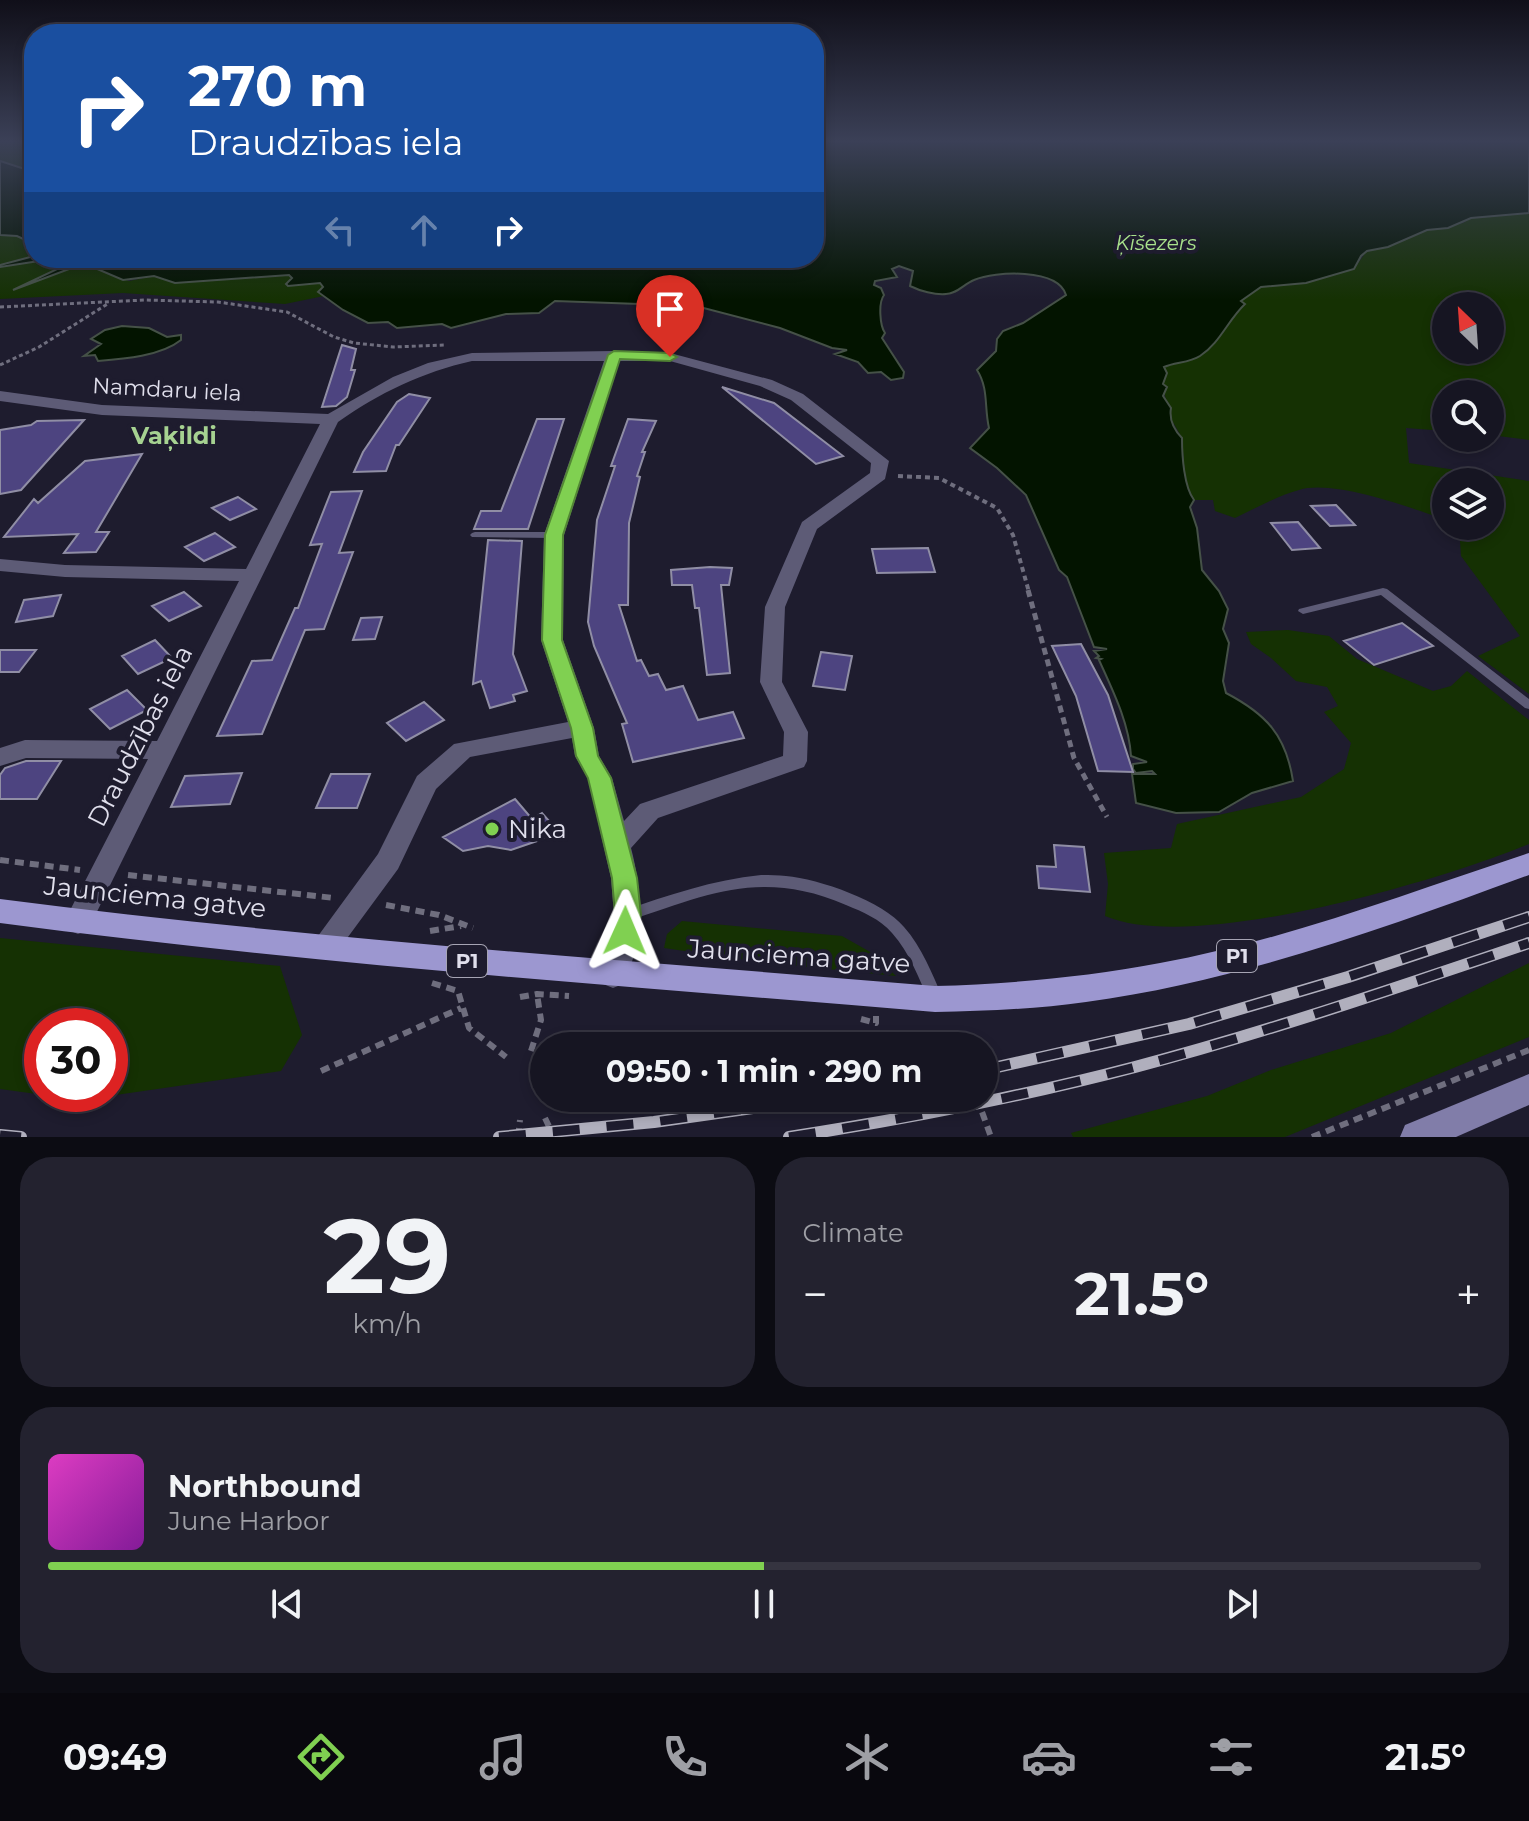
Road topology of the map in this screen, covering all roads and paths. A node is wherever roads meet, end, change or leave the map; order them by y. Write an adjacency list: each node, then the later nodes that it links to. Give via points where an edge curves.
1 (110, 302): 2 (path); 3 (path, via 239,306 289,313 340,340); 5 (path)
2 (0, 307)
3 (445, 345)
4 (614, 355): 7 (street, Draudzības iela, via 501,355 441,363 407,374); 8 (street, Draudzības iela, via 670,357 786,392 880,461); 10 (street)
5 (0, 365)
6 (0, 396): 7 (street, Namdaru iela, via 102,410)
7 (331, 419): 12 (street, Draudzības iela)
8 (879, 475): 18 (path, via 939,478 997,508 1013,535 1074,758); 19 (street, via 809,526 775,607 771,682 796,732 795,761 649,811)
9 (475, 535): 10 (lane)
10 (554, 535): 15 (street, via 552,640)
11 (0, 565): 12 (street)
12 (250, 575): 16 (street, Draudzības iela)
13 (1303, 611): 14 (lane, via 1383,591)
14 (1529, 705)
15 (582, 728): 19 (street); 23 (street, via 463,750 426,783 388,861)
16 (164, 750): 17 (street, via 25,749); 22 (street, Draudzības iela)
17 (0, 757)
18 (1107, 817)
19 (616, 846): 25 (street)
20 (0, 860): 22 (path)
21 (1529, 864): 32 (main road, Jaunciema gatve / P1, via 1335,931 1119,986 1030,997)
22 (103, 873): 23 (path); 26 (street, Draudzības iela)
23 (359, 900): 27 (path, via 439,915); 28 (street)
24 (0, 911): 26 (main road, Jaunciema gatve / P1)
25 (628, 915): 29 (street); 32 (lane, via 722,884 772,878 815,884 893,923)
26 (78, 922): 28 (main road, Jaunciema gatve / P1)
27 (473, 928)
28 (324, 947): 29 (main road, Jaunciema gatve / P1)
29 (613, 975): 32 (main road, Jaunciema gatve / P1)
30 (458, 991): 33 (path)
31 (537, 994): 34 (path)
32 (935, 999)
33 (462, 1007): 36 (path, via 469,1028); 37 (path)
34 (537, 1032)
35 (1529, 1050): 45 (path)
36 (506, 1057)
37 (321, 1071)
38 (1529, 1089): 46 (main road)
39 (982, 1112): 44 (path)
40 (545, 1118): 43 (path)
41 (520, 1120): 42 (path)
42 (518, 1137)
43 (554, 1137)
44 (991, 1137)
45 (1312, 1137)
46 (1417, 1137)

